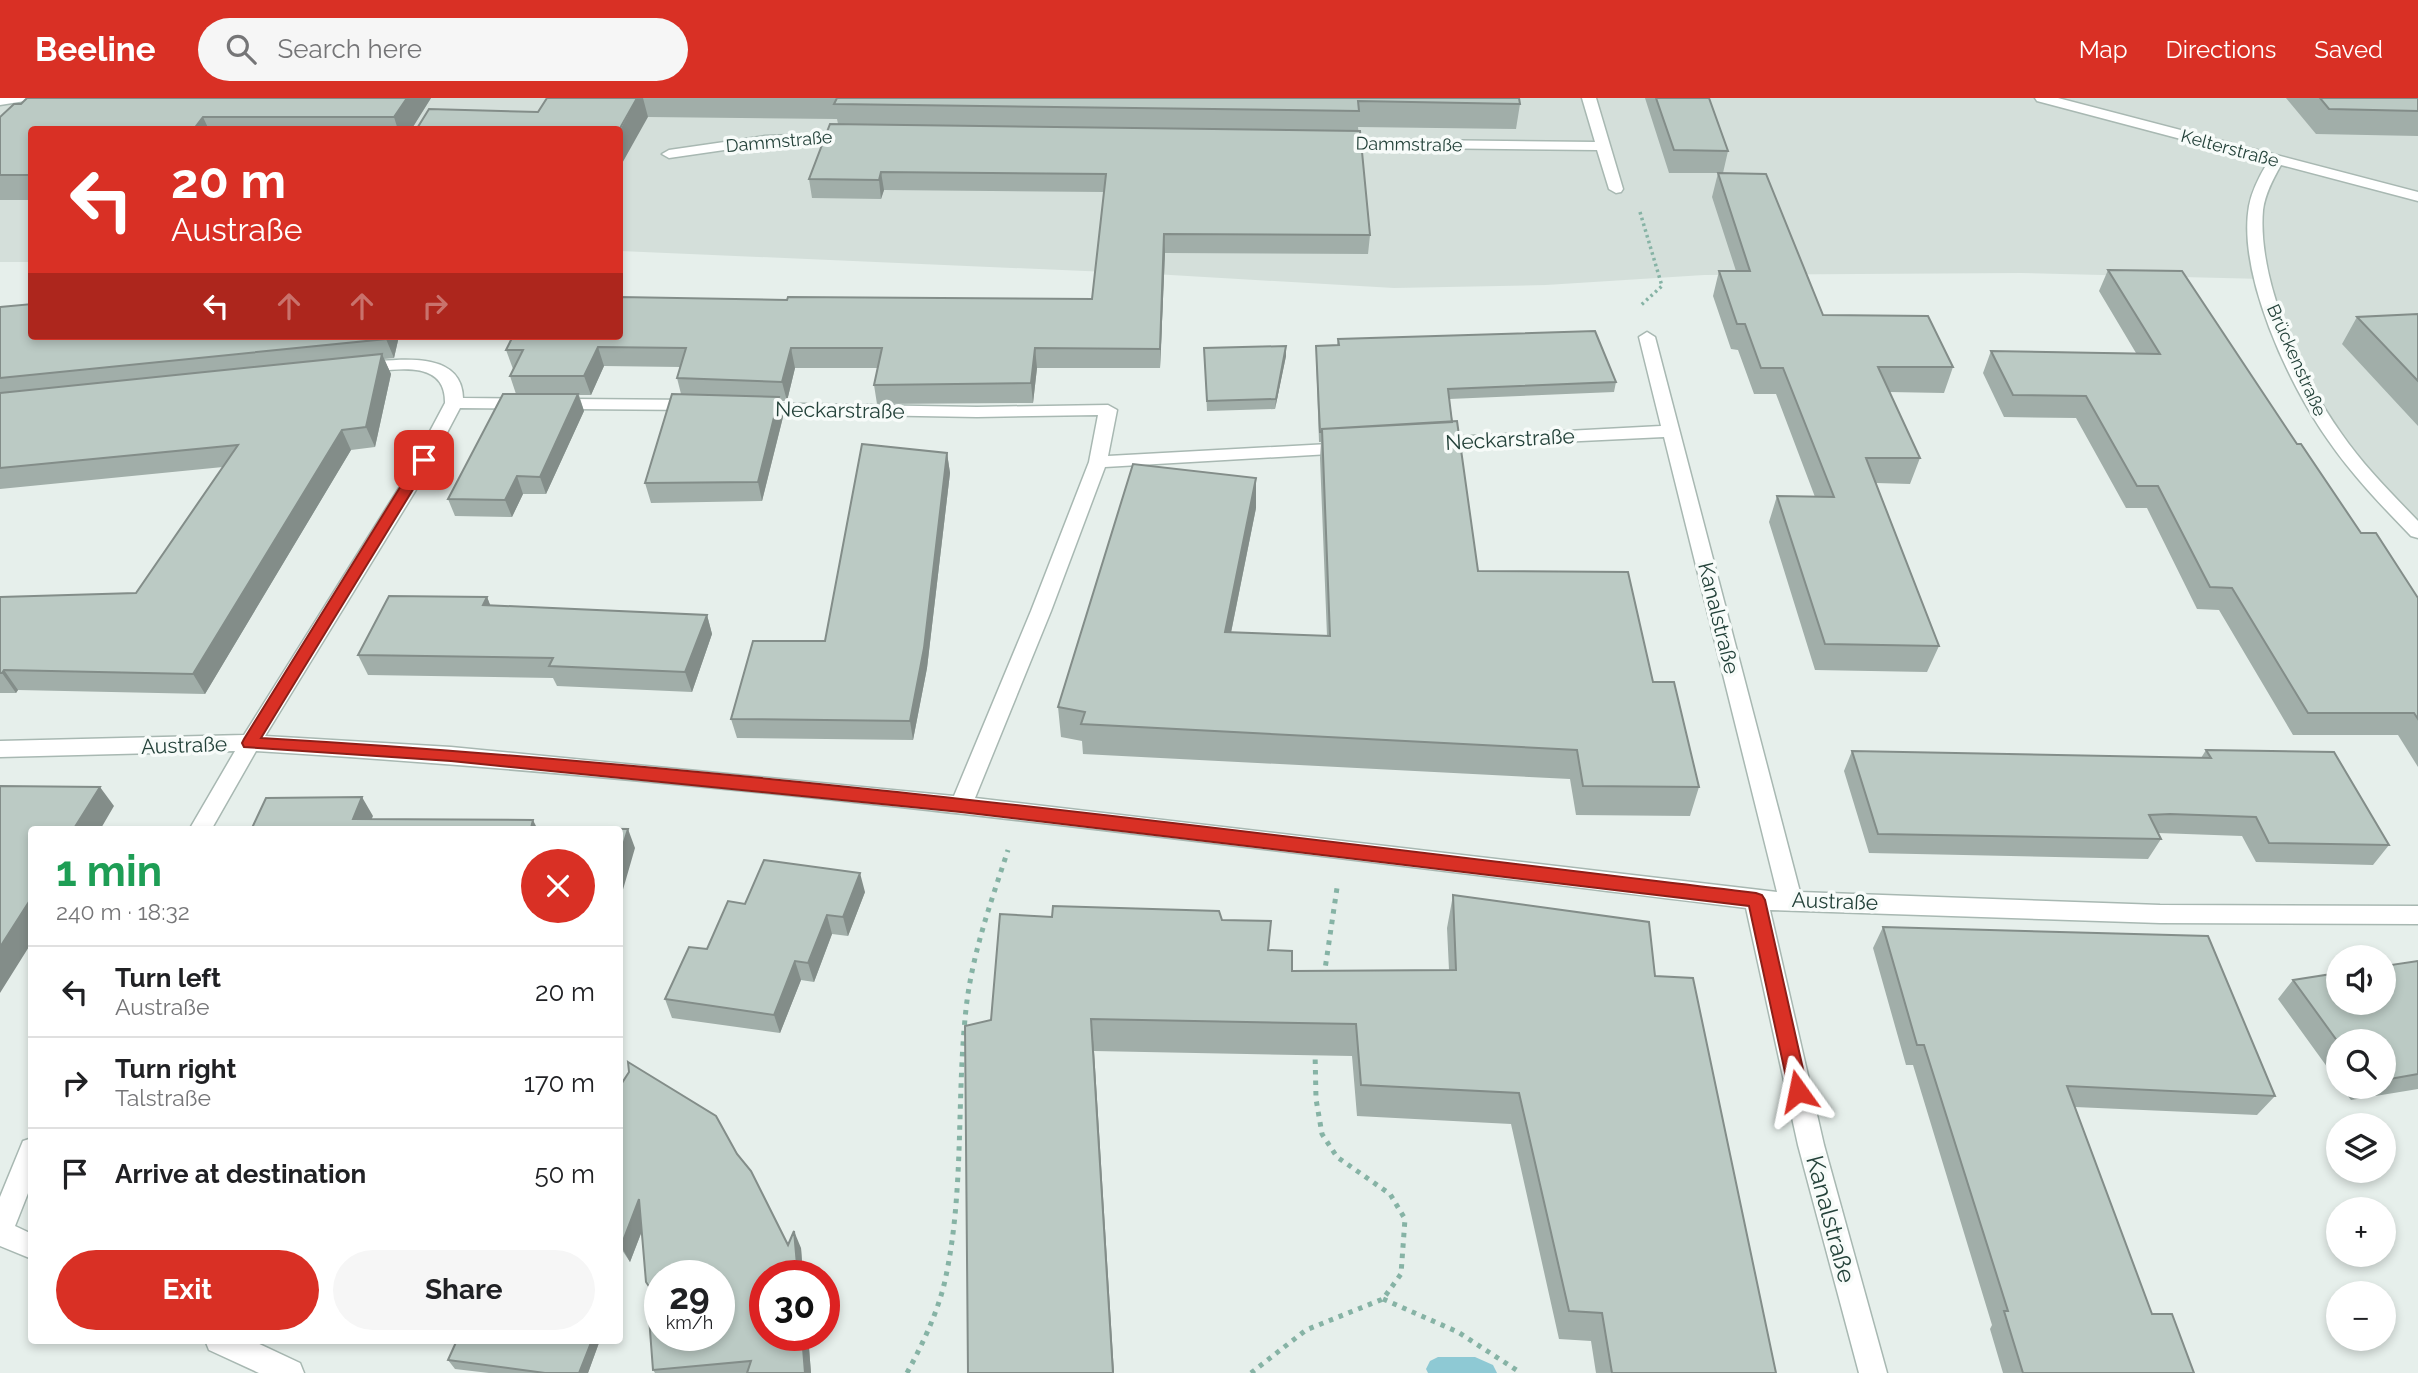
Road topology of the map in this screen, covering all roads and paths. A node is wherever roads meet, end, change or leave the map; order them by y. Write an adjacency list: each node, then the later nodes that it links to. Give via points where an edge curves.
1 (20, 98): 4 (street)
2 (1589, 98): 7 (street)
3 (2042, 98): 9 (street, Kelterstraße)
4 (0, 101)
5 (862, 137): 8 (street, Dammstraße, via 775,139)
6 (1318, 143): 7 (street, Dammstraße)
7 (1604, 146): 10 (street)
8 (669, 154)
9 (2277, 160): 11 (street, Kelterstraße); 21 (street, Brückenstraße, via 2255,211 2258,251 2274,312 2324,422)
10 (1616, 189): 12 (path, via 1636,199 1662,286 1633,315 1633,323)
11 (2418, 197)
12 (1647, 337): 17 (street, Kanalstraße)
13 (346, 370): 14 (street, via 428,366 447,375 454,389)
14 (454, 404): 15 (street); 22 (street, via 413,480)
15 (709, 406)
16 (735, 407): 20 (street, Neckarstraße, via 1108,410)
17 (1671, 431): 18 (street, Neckarstraße); 28 (street, Kanalstraße)
18 (1417, 444)
19 (1364, 447): 20 (street)
20 (1098, 463): 24 (street, Neckarstraße)
21 (2418, 532)
22 (250, 743): 23 (street, Austraße); 24 (street, Austraße, via 451,755); 26 (street)
23 (0, 749)
24 (961, 805): 25 (street, Austraße)
25 (1021, 812): 27 (street, Austraße); 39 (path, via 971,972 956,1211 943,1292)
26 (202, 826)
27 (1343, 849): 29 (street, Austraße); 31 (path)
28 (1790, 899): 29 (street, Austraße); 30 (street, Austraße, via 2160,914)
29 (1756, 900): 42 (street, Kanalstraße, via 1811,1145)
30 (2418, 915)
31 (1323, 983)
32 (1316, 1042): 36 (path, via 1316,1099 1322,1134 1337,1157 1390,1194 1405,1219 1401,1274)
33 (28, 1159): 34 (street)
34 (0, 1232): 35 (street)
35 (28, 1245)
36 (1383, 1299): 40 (path, via 1306,1330); 41 (path, via 1458,1332)
37 (228, 1344): 38 (street)
38 (290, 1373)
39 (908, 1373)
40 (1251, 1373)
41 (1521, 1373)
42 (1873, 1373)

